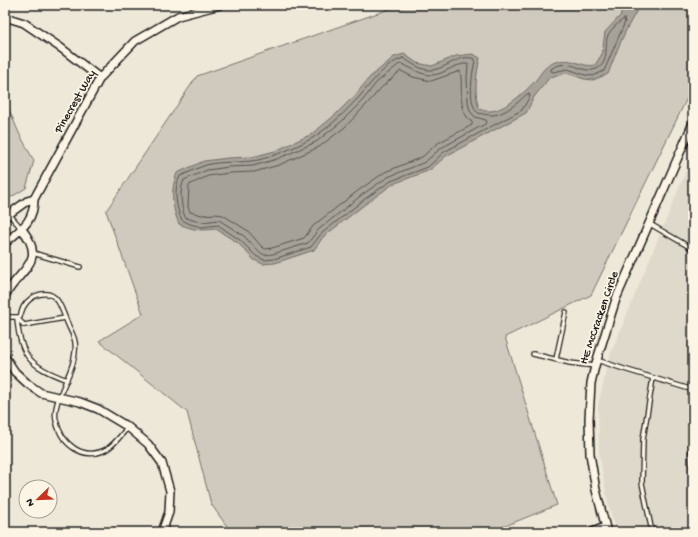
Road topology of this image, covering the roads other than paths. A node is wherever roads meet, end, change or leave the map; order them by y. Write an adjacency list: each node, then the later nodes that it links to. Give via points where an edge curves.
1 (220, 5): 3 (street, Pinecrest Way, via 178,16 135,41)
2 (5, 18): 3 (street, via 24,23)
3 (100, 78): 5 (street, Pinecrest Way)
4 (693, 123): 7 (street, HE McCracken Circle)
5 (34, 199): 6 (street, via 27,201); 8 (street, Pinecrest Way, via 34,210)
6 (7, 216): 8 (lane)
7 (650, 224): 10 (lane); 21 (street, HE McCracken Circle, via 616,299)
8 (21, 228): 9 (street, Pinecrest Way); 11 (street, via 27,235)
9 (5, 244)
10 (693, 249)
11 (33, 253): 12 (lane); 13 (street, via 26,271)
12 (80, 267)
13 (5, 296)
14 (566, 312): 20 (lane)
15 (5, 317): 16 (lane)
16 (17, 318): 17 (lane, via 24,325); 17 (lane, via 20,317 23,306 39,294 45,293 57,299); 23 (lane, via 18,334 29,359 46,372)
17 (65, 318): 23 (lane, via 75,341 75,359)
18 (533, 354): 20 (lane)
19 (5, 357): 25 (street, via 15,372 28,384 41,393)
20 (556, 359): 21 (lane)
21 (596, 363): 22 (lane); 29 (street, HE McCracken Circle, via 591,383 590,454)
22 (653, 378): 24 (lane); 32 (lane, via 643,439 642,483)
23 (67, 380): 25 (lane)
24 (693, 390)
25 (60, 398): 26 (street, via 98,409); 26 (lane, via 55,418 58,430 73,449 82,453 92,454 108,448)
26 (128, 427): 30 (street, via 148,444 162,463 170,492 169,512)
27 (693, 428): 28 (lane)
28 (693, 480)
29 (606, 530): 31 (street)
30 (162, 532)
31 (592, 532)
32 (652, 532)

